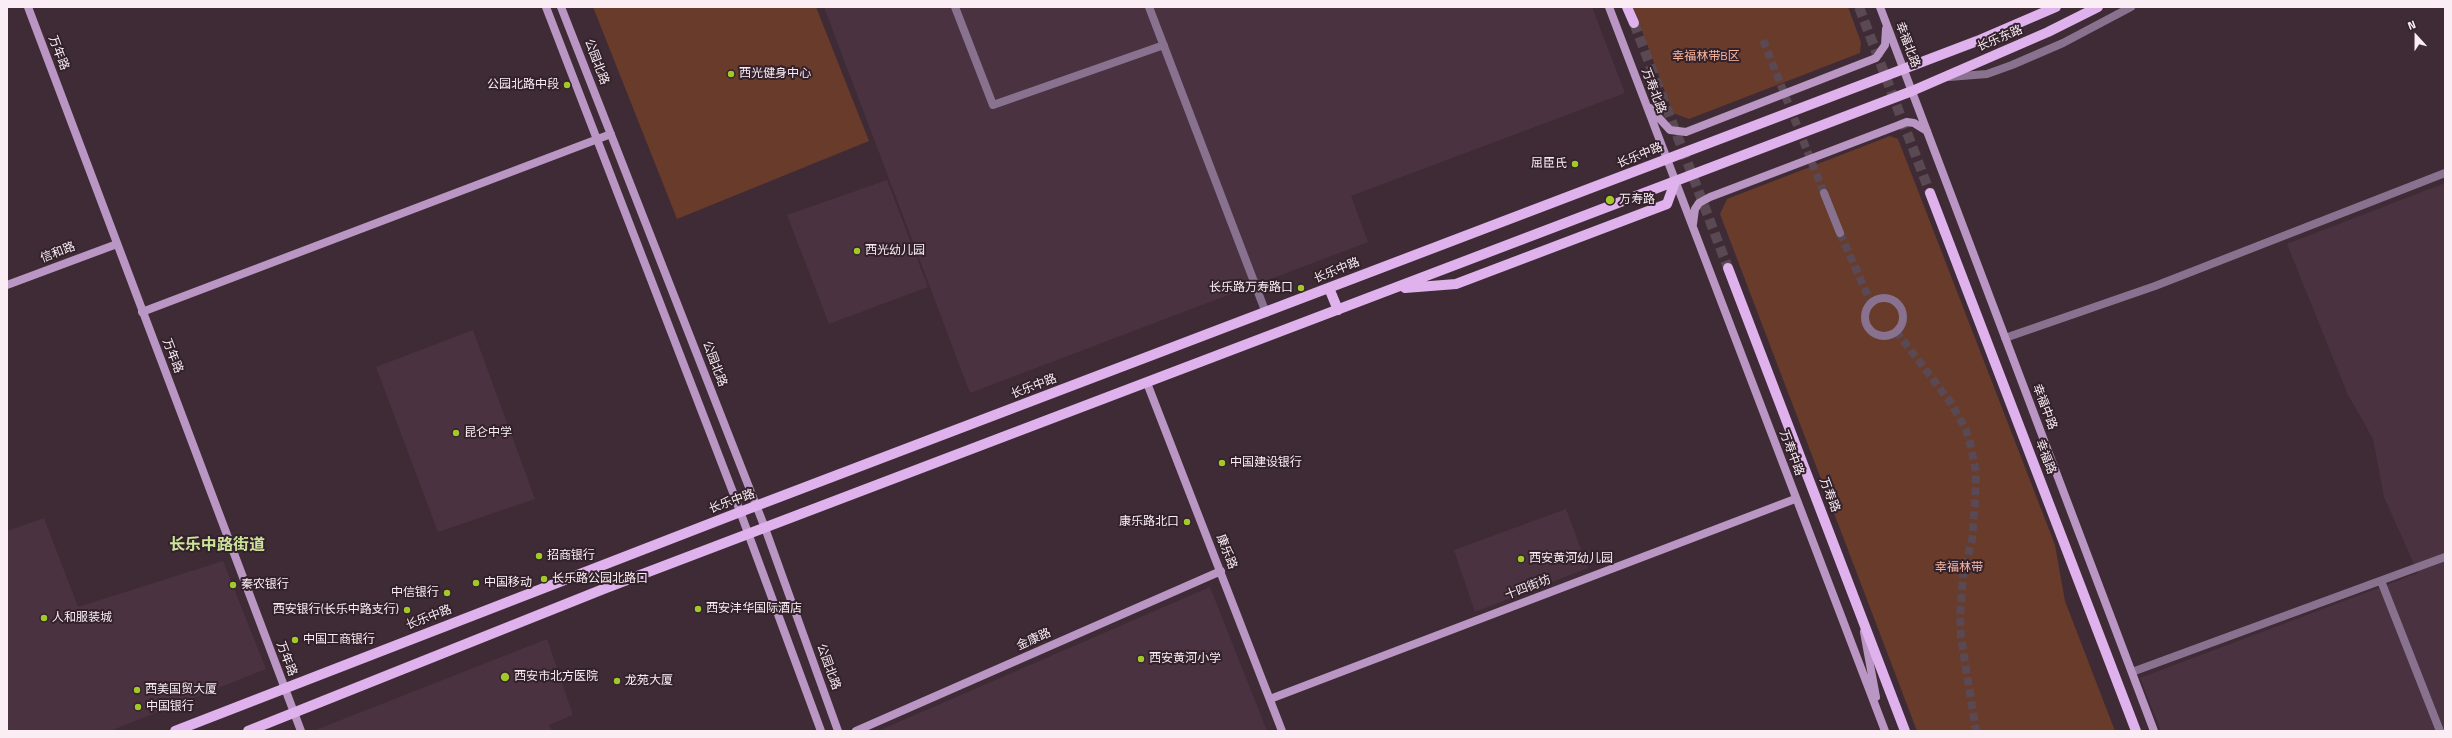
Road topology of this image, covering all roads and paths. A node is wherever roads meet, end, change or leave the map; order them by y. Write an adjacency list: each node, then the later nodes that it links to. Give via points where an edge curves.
1 (28, 7): 29 (main road, 万年路)
2 (546, 7): 21 (main road)
3 (561, 7): 20 (main road, 公园北路)
4 (955, 7): 14 (street, via 993,105)
5 (1149, 7): 14 (street)
6 (1609, 7): 18 (main road, 万寿北路)
7 (1627, 7): 12 (main road)
8 (1880, 7): 13 (main road, 幸福北路)
9 (2056, 7): 15 (main road, 长乐东路, via 2014,26)
10 (2098, 7): 16 (main road, 长乐东路)
11 (2131, 7): 16 (street, via 2070,39 2012,65 1987,74)
12 (1634, 23)
13 (1886, 24): 15 (main road, 幸福北路); 18 (main road, via 1885,45 1876,58 1686,132 1670,130)
14 (1164, 45): 36 (street)
15 (1903, 68): 17 (main road, 幸福北路); 22 (main road, 长乐中路)
16 (1945, 77): 17 (main road, 长乐东路)
17 (1912, 91): 19 (main road, 幸福中路); 24 (main road)
18 (1643, 97): 22 (main road, 万寿北路)
19 (1927, 132): 27 (main road, via 1914,123 1907,122 1710,197 1695,208); 38 (main road, 幸福中路)
20 (611, 134): 21 (main road); 41 (main road, 公园北路)
21 (595, 140): 35 (main road); 42 (main road)
22 (1666, 159): 24 (main road, 万寿北路); 32 (main road, 长乐中路)
23 (2445, 173): 38 (street, via 2155,286)
24 (1676, 182): 27 (main road, 万寿中路); 33 (main road); 33 (main road, via 1667,204 1478,276 1456,284)
25 (1824, 192): 28 (street)
26 (1930, 193): 63 (main road, 幸福路)
27 (1694, 230): 40 (main road, 万寿中路)
28 (1840, 233)
29 (117, 244): 31 (main road, 信和路); 35 (main road, 万年路)
30 (1728, 268): 48 (main road, 万寿路)
31 (7, 285)
32 (1329, 288): 34 (main road); 36 (main road, 长乐中路)
33 (1395, 288): 34 (main road)
34 (1338, 310): 39 (main road)
35 (142, 312): 50 (main road, 万年路)
36 (1266, 313): 41 (main road, 长乐中路)
37 (1901, 324): 37 (street, via 1902,311 1894,301 1882,298 1867,308 1867,325 1875,334 1893,334)
38 (2005, 338): 49 (main road, 幸福中路)
39 (1147, 383): 43 (main road); 46 (main road, 康乐路)
40 (1796, 499): 51 (main road, 十四街坊); 53 (main road, 万寿中路)
41 (756, 507): 42 (main road, 长乐中路); 43 (main road, 公园北路)
42 (740, 512): 44 (main road); 50 (main road, 长乐中路)
43 (765, 528): 44 (main road); 58 (main road, 公园北路)
44 (748, 534): 52 (main road); 57 (main road)
45 (2445, 557): 47 (street)
46 (1221, 571): 51 (main road, 康乐路); 59 (main road, 金康路)
47 (2381, 581): 49 (street); 65 (street)
48 (1860, 614): 53 (main road); 62 (main road, 万寿路)
49 (2132, 672): 64 (main road, 幸福中路)
50 (285, 689): 52 (main road, 万年路); 54 (main road, 长乐中路)
51 (1270, 699): 60 (main road, 康乐路)
52 (294, 713): 55 (main road); 56 (main road, 万年路)
53 (1881, 719): 61 (main road, 万寿中路)
54 (175, 731)
55 (248, 731)
56 (301, 731)
57 (821, 731)
58 (838, 731)
59 (856, 731)
60 (1282, 731)
61 (1885, 731)
62 (1905, 731)
63 (2136, 731)
64 (2154, 731)
65 (2440, 731)

